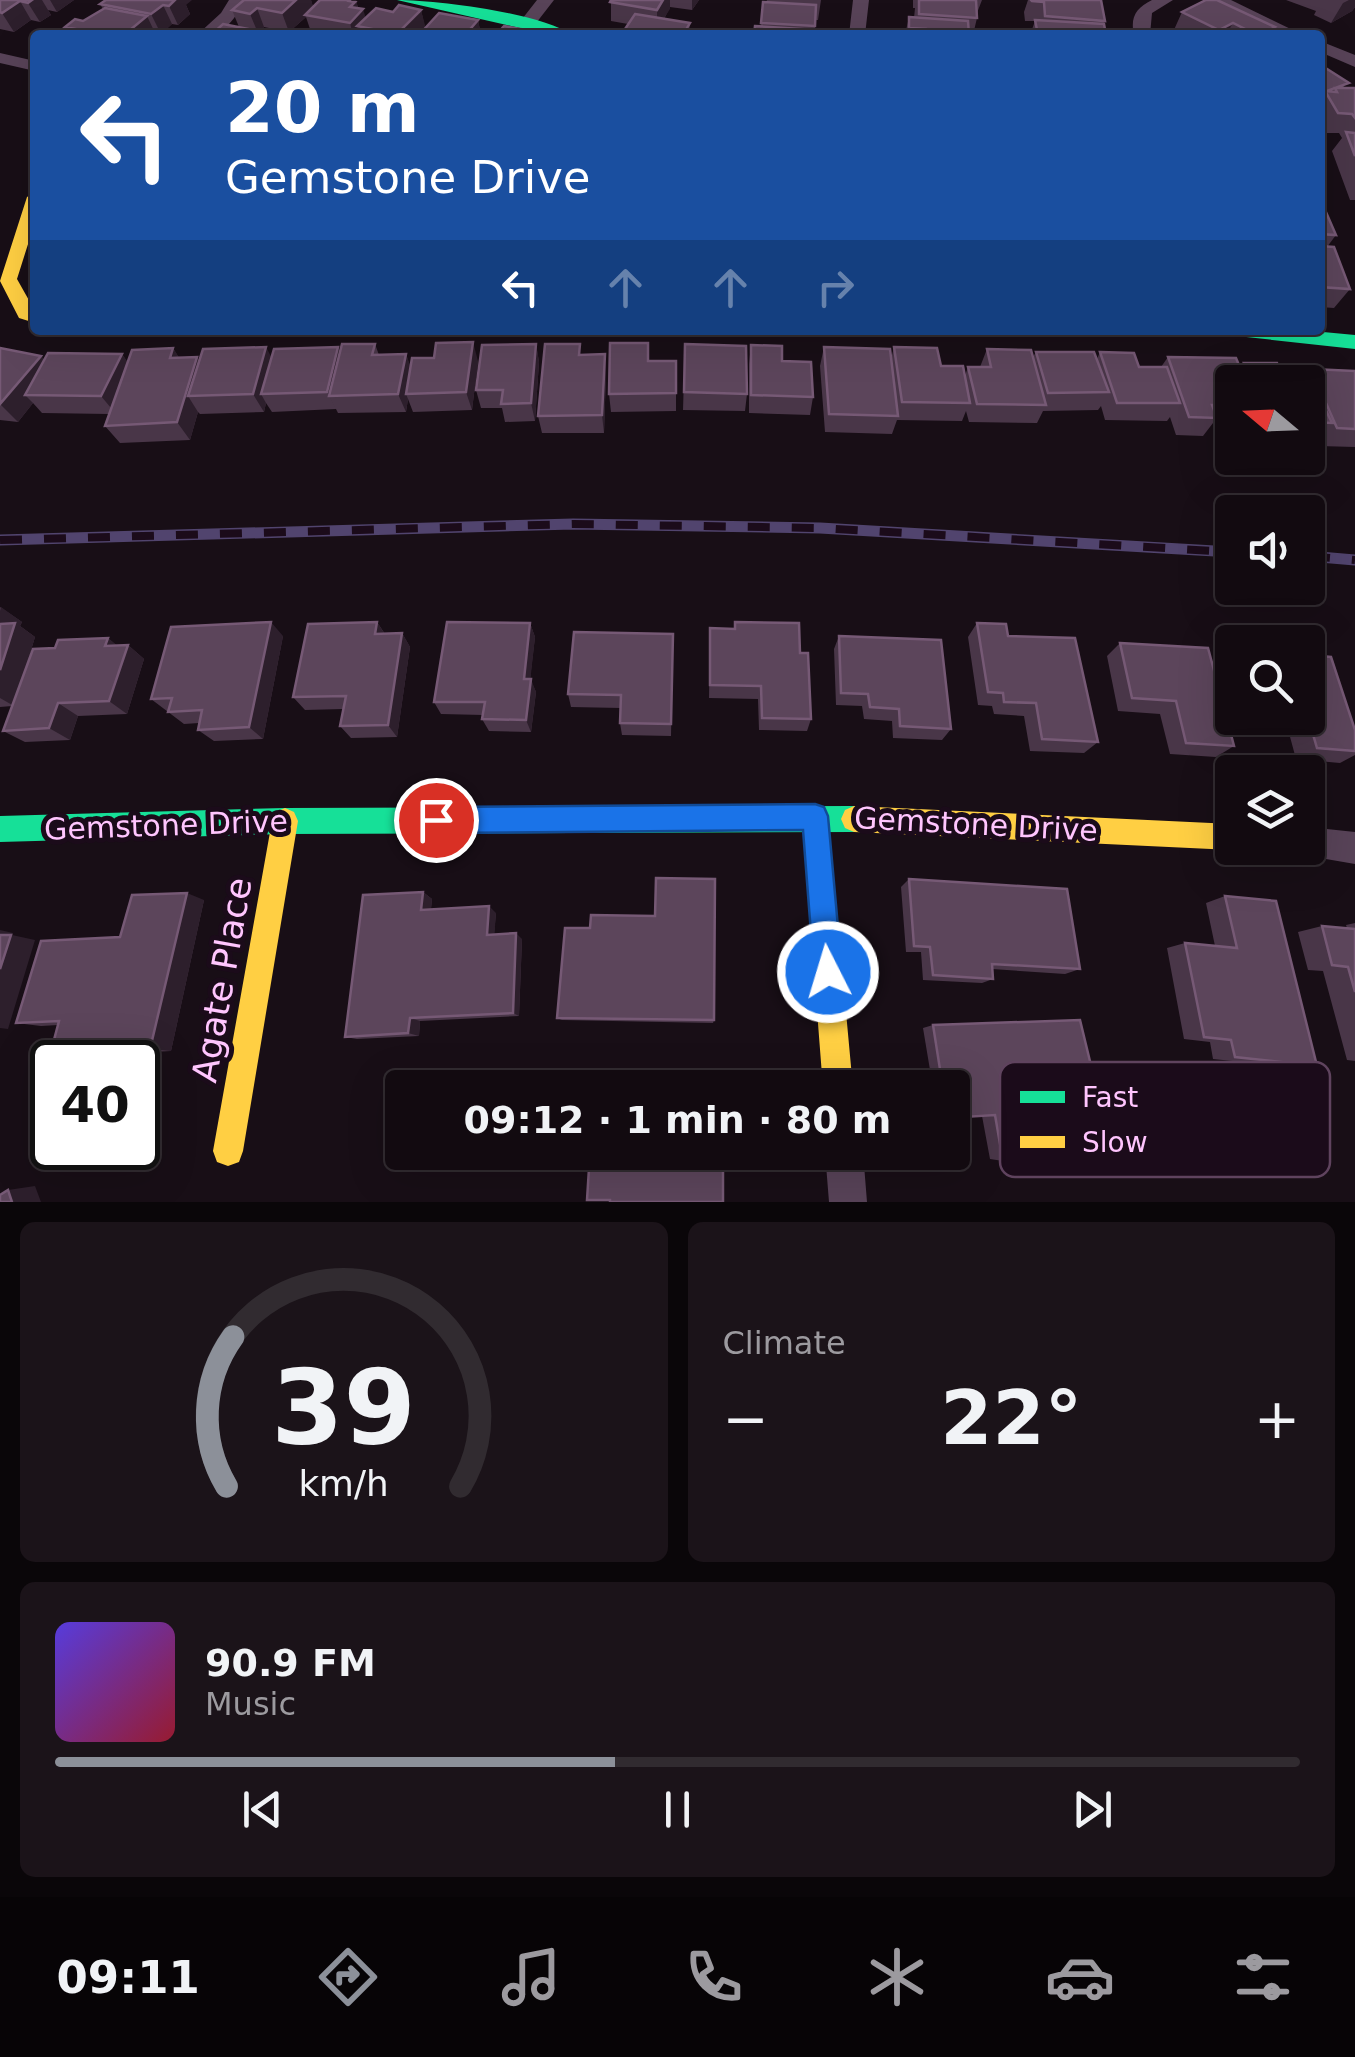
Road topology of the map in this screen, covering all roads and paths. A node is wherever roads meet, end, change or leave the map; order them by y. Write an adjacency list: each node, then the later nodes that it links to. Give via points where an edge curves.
1 (237, 0): 8 (street)
2 (404, 0): 7 (street)
3 (546, 0): 7 (street)
4 (861, 0): 10 (street)
5 (1165, 0): 11 (street, via 1146,10)
6 (1218, 0): 12 (street)
7 (527, 23): 9 (street)
8 (212, 30)
9 (549, 30)
10 (857, 30)
11 (1141, 30)
12 (1284, 30)
13 (1325, 48): 15 (street)
14 (0, 58): 16 (street)
15 (1355, 62)
16 (30, 65)
17 (30, 213): 18 (street, via 8,279)
18 (30, 316)
19 (1287, 335): 20 (street)
20 (1355, 342)
21 (815, 816): 22 (street, Gemstone Drive); 24 (street, Gemstone Drive); 27 (street)
22 (285, 822): 23 (street, Gemstone Drive); 28 (street, Agate Place)
23 (0, 829)
24 (1215, 836)
25 (1325, 845): 26 (street)
26 (1355, 848)
27 (836, 1070)
28 (228, 1151)
29 (845, 1170): 30 (street)
30 (848, 1202)

